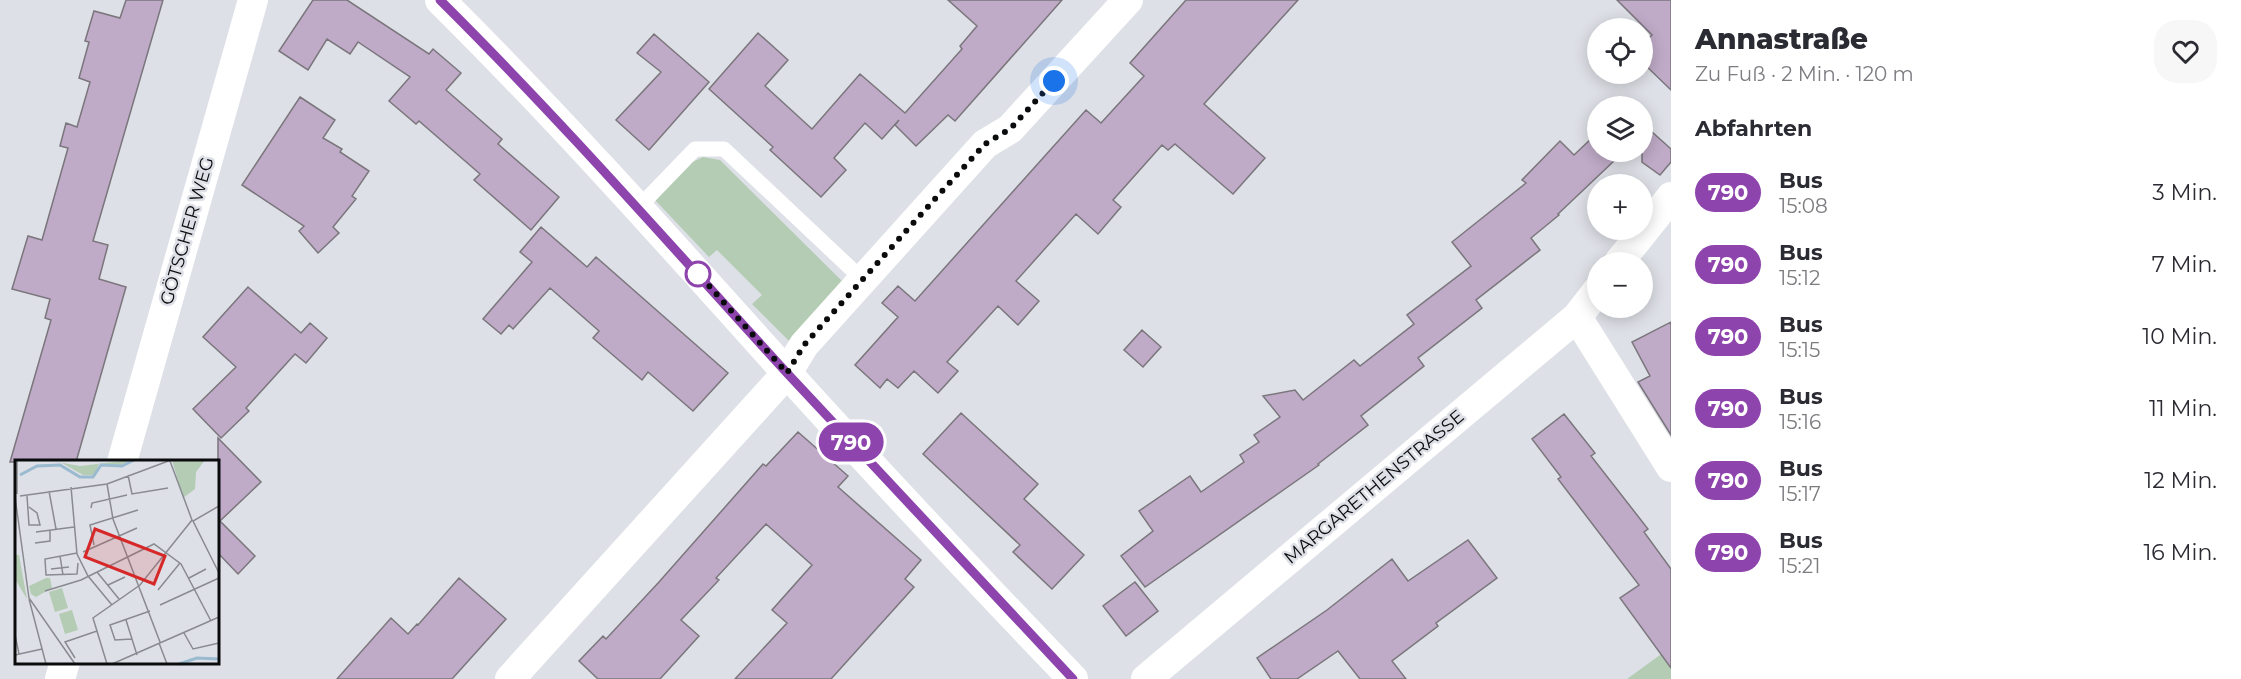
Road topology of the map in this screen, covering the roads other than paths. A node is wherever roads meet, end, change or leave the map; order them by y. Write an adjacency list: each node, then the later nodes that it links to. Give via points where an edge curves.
1 (253, 0): 11 (street, GÖTSCHER WEG)
2 (440, 0): 5 (street)
3 (1128, 0): 7 (street, via 1010,129 985,144)
4 (1671, 196): 6 (street)
5 (638, 208): 7 (lane, via 695,149 724,149); 10 (street)
6 (1627, 252)
7 (862, 279): 10 (street, via 804,345)
8 (1587, 304): 9 (street, MARGARETHENSTRASSE)
9 (1577, 317): 12 (street); 17 (street, MARGARETHENSTRASSE)
10 (787, 373): 15 (street); 16 (street)
11 (123, 460)
12 (1671, 468)
13 (65, 664): 14 (street)
14 (60, 679)
15 (510, 679)
16 (1073, 679)
17 (1146, 679)

